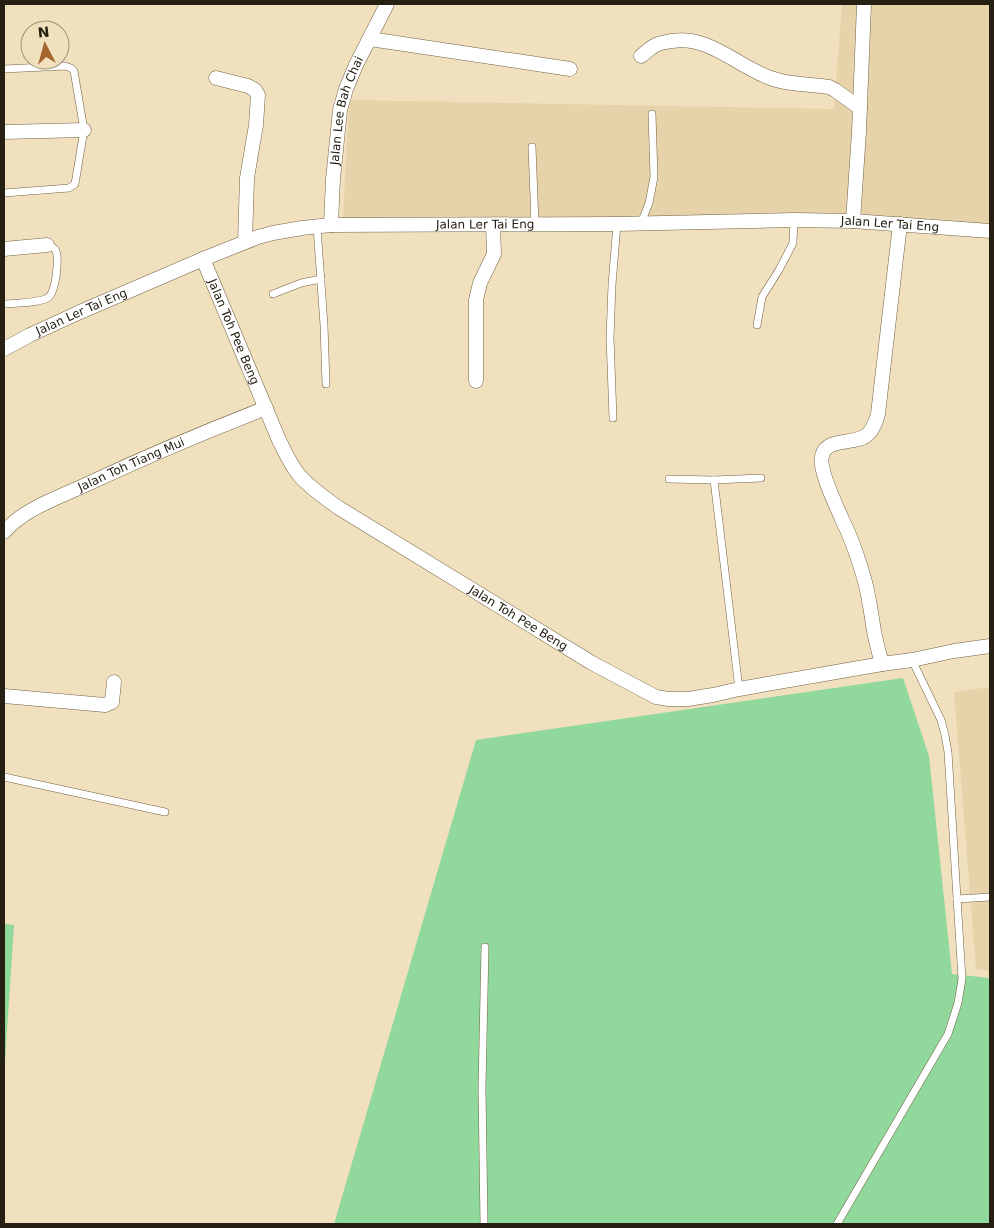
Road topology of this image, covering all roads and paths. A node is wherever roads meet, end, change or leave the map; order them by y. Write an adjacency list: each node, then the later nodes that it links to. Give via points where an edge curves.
1 (388, 4): 3 (street, Jalan Lee Bah Chai)
2 (864, 4): 8 (street)
3 (370, 39): 6 (street); 21 (street, Jalan Lee Bah Chai, via 356,65 340,110 333,180)
4 (641, 56): 8 (street, via 666,42 698,42 777,80 829,87)
5 (4, 69): 10 (lane, via 71,68)
6 (570, 69)
7 (216, 78): 23 (street, via 248,86 258,95 247,178)
8 (860, 108): 15 (street)
9 (652, 114): 16 (lane, via 654,177)
10 (84, 130): 11 (street); 13 (lane, via 75,184 69,188)
11 (4, 132)
12 (532, 147): 17 (lane)
13 (4, 193)
14 (794, 220): 15 (street, Jalan Ler Tai Eng); 16 (street, Jalan Ler Tai Eng); 30 (lane, via 793,243 762,297)
15 (853, 220): 19 (street, Jalan Ler Tai Eng)
16 (642, 223): 18 (street, Jalan Ler Tai Eng)
17 (535, 224): 18 (street, Jalan Ler Tai Eng); 20 (street, Jalan Ler Tai Eng)
18 (617, 224): 35 (lane, via 610,314)
19 (900, 224): 22 (street, Jalan Ler Tai Eng); 42 (street, via 876,423 860,439 830,445 821,460 832,498 865,579)
20 (493, 225): 21 (street, Jalan Ler Tai Eng); 32 (street, via 494,254 476,300)
21 (324, 226): 23 (street, Jalan Ler Tai Eng, via 273,232); 27 (lane)
22 (990, 232)
23 (245, 242): 26 (street, Jalan Ler Tai Eng)
24 (47, 245): 25 (street); 29 (lane, via 52,246 57,254 56,281 50,296 38,301)
25 (4, 249)
26 (203, 259): 31 (street, Jalan Ler Tai Eng); 34 (street, Jalan Toh Pee Beng)
27 (321, 278): 28 (lane); 33 (lane)
28 (273, 294)
29 (4, 304)
30 (757, 325)
31 (4, 349)
32 (476, 381)
33 (326, 384)
34 (266, 408): 39 (street, Jalan Toh Tiang Mui, via 108,474 34,509); 44 (street, Jalan Toh Pee Beng, via 289,460 315,490 339,508 592,663 656,697 688,699)
35 (613, 418)
36 (761, 478): 38 (lane)
37 (669, 479): 38 (lane)
38 (714, 480): 44 (lane)
39 (4, 532)
40 (990, 646): 41 (street, Jalan Toh Pee Beng)
41 (912, 660): 42 (street, Jalan Toh Pee Beng); 49 (lane, via 945,735)
42 (882, 664): 44 (street, Jalan Toh Pee Beng)
43 (114, 682): 45 (street, via 112,702 105,705)
44 (739, 689)
45 (4, 696)
46 (4, 777): 47 (lane)
47 (165, 812)
48 (990, 897): 49 (lane)
49 (957, 899): 52 (lane, via 962,979 948,1034)
50 (485, 947): 51 (lane)
51 (484, 1224)
52 (837, 1224)

